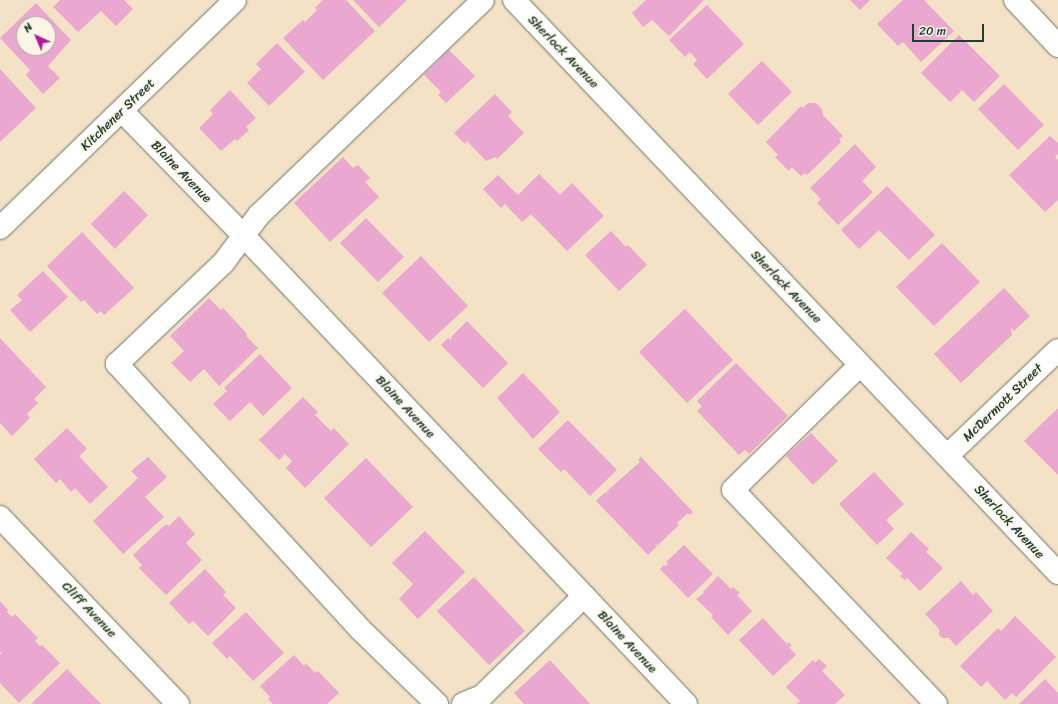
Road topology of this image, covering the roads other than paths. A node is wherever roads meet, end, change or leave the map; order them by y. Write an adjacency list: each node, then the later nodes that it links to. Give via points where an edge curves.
1 (235, 0): 6 (street, Kitchener Street)
2 (483, 0): 8 (street, via 259,215)
3 (514, 0): 10 (street, Sherlock Avenue)
4 (1015, 0): 5 (street)
5 (1058, 46)
6 (122, 112): 7 (street, Kitchener Street); 8 (street, Blaine Avenue)
7 (0, 228)
8 (243, 235): 14 (street, Blaine Avenue); 17 (street, via 224,262 117,364 360,629)
9 (1058, 350): 11 (street, McDermott Street)
10 (860, 365): 11 (street, Sherlock Avenue); 19 (street, via 733,490)
11 (947, 456): 13 (street, Sherlock Avenue)
12 (0, 517): 16 (street, Cliff Avenue)
13 (1058, 573)
14 (584, 596): 15 (street, Blaine Avenue); 18 (street, via 482,696)
15 (677, 701)
16 (178, 704)
17 (437, 704)
18 (463, 704)
19 (936, 704)

